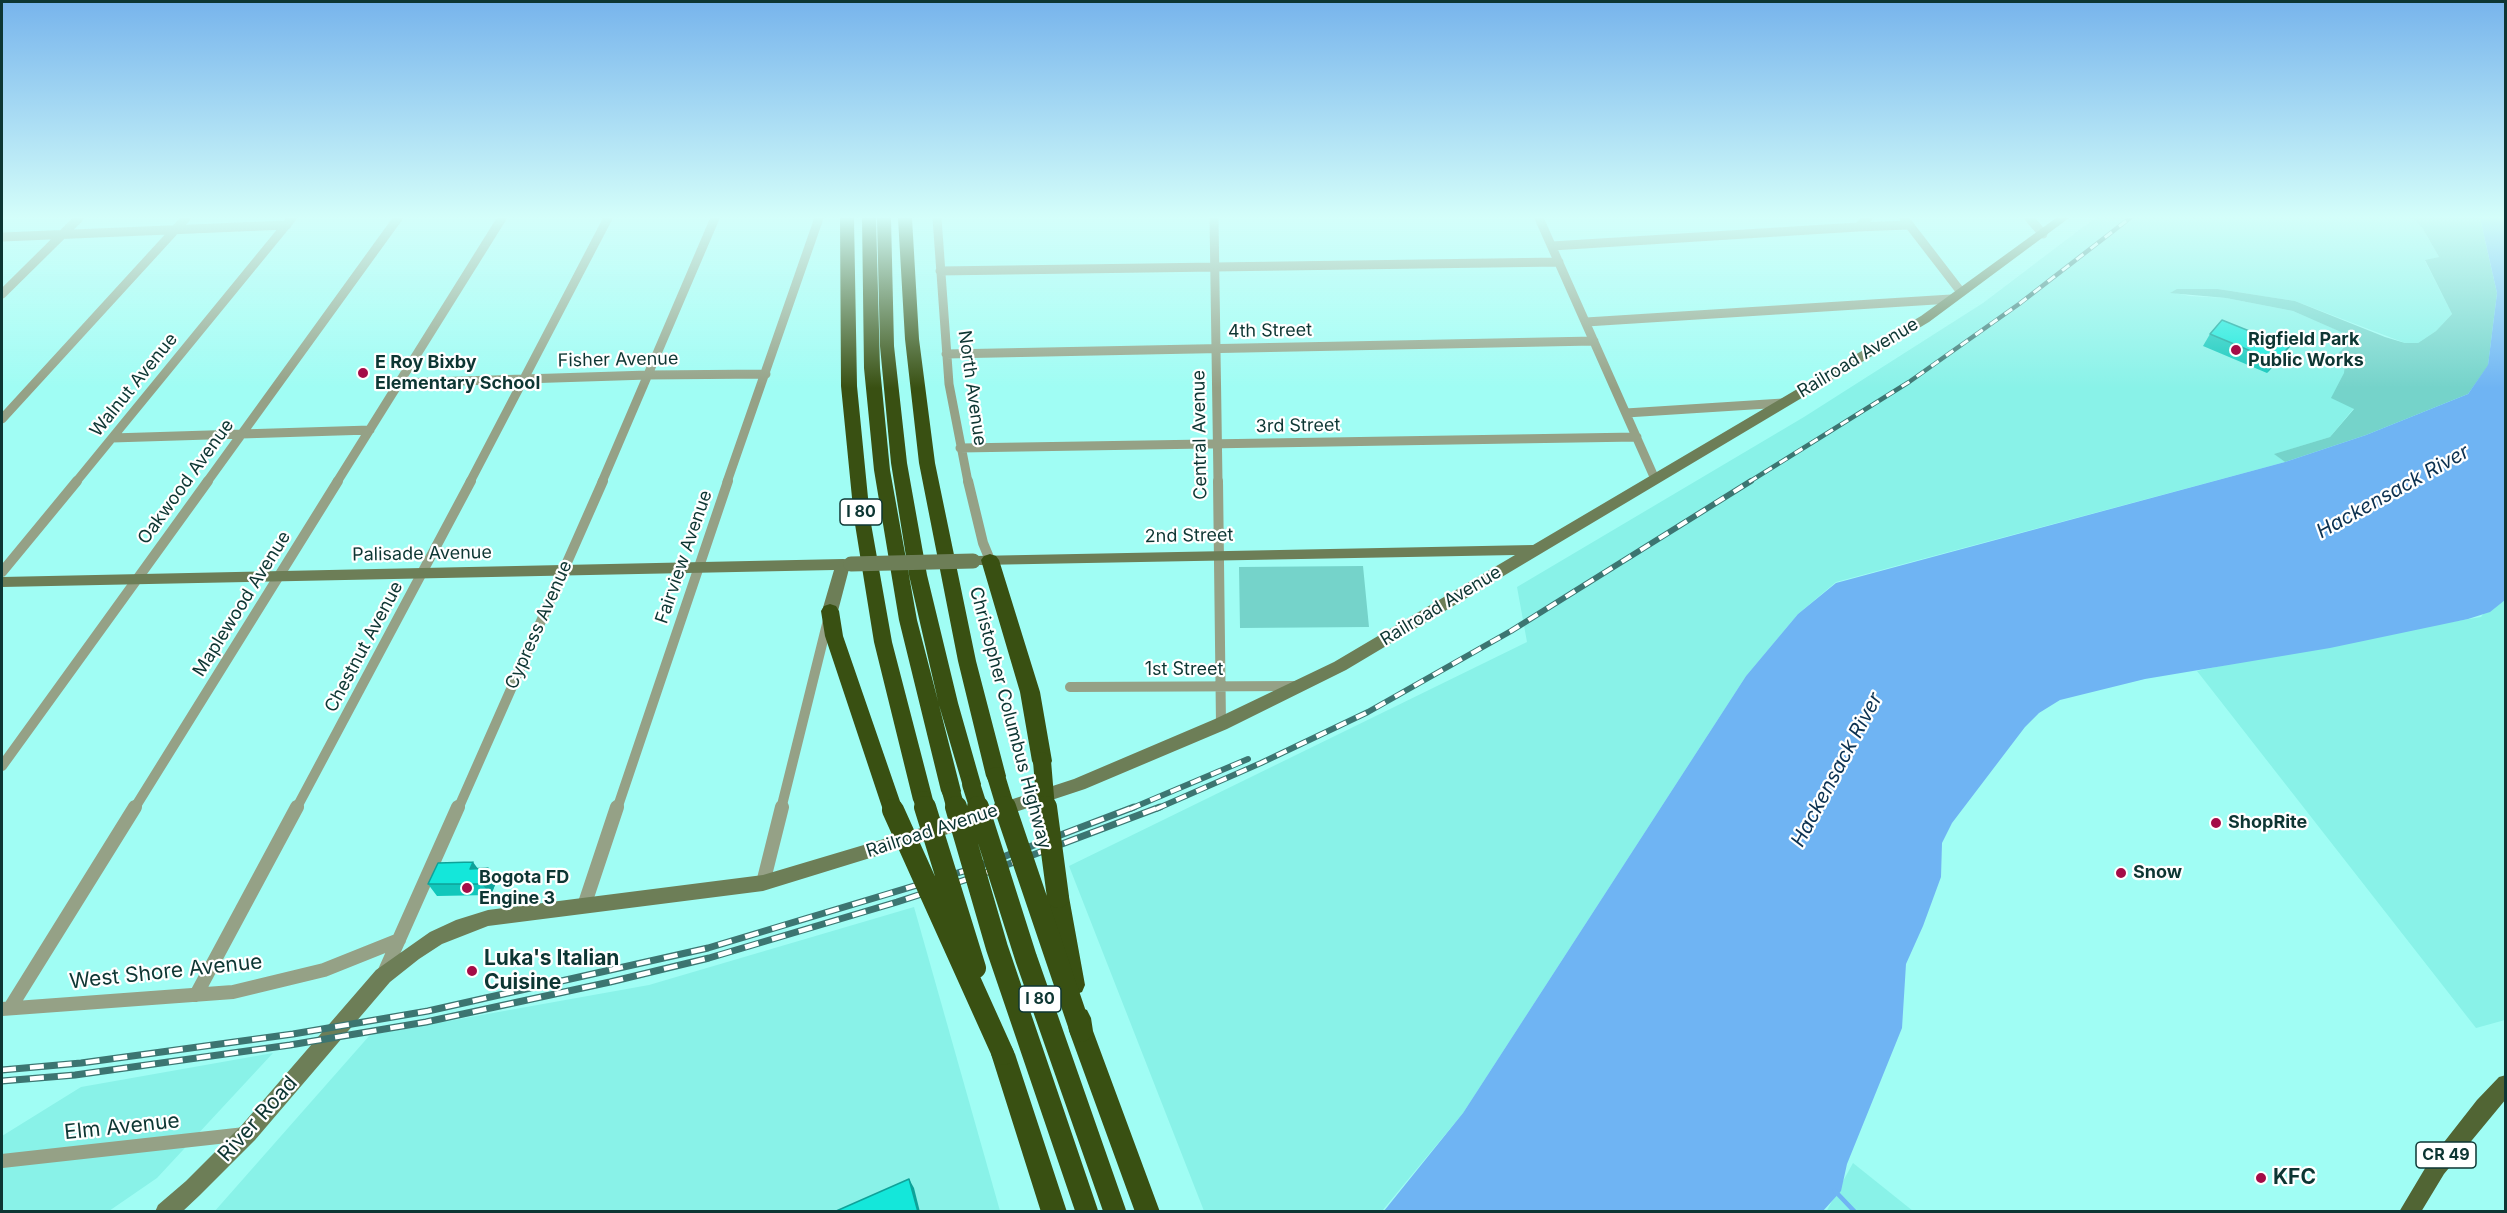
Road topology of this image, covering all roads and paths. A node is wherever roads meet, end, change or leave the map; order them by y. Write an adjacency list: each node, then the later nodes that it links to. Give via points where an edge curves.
1 (21, 275): 18 (street)
2 (134, 275): 30 (street)
3 (246, 275): 34 (street, Walnut Avenue)
4 (357, 275): 32 (street, Oakwood Avenue)
5 (467, 275): 27 (street, Maplewood Avenue)
6 (578, 275): 26 (street, Chestnut Avenue)
7 (691, 275): 25 (street, Cypress Avenue)
8 (800, 275): 24 (street, Fairview Avenue)
9 (848, 275): 64 (highway, I 80, bridge, via 849,386 862,518 883,642 923,800)
10 (870, 275): 55 (highway, I 80, via 872,357 882,470 908,620)
11 (885, 275): 55 (highway, I 80, via 887,346 899,463 918,574 948,703)
12 (908, 275): 63 (highway, Christopher Columbus Highway / I 80, bridge, via 926,454 952,595 1016,844)
13 (940, 275): 23 (street, North Avenue)
14 (1214, 275): 22 (street, Central Avenue)
15 (1565, 275): 20 (street)
16 (1942, 275): 19 (street)
17 (1986, 275): 19 (main road, Railroad Avenue)
18 (2, 294)
19 (1956, 296): 20 (street); 28 (main road, Railroad Avenue, via 1925,319)
20 (1586, 322): 21 (street)
21 (1594, 341): 22 (street, 4th Street); 29 (street)
22 (1216, 349): 23 (street, 4th Street); 35 (street, Central Avenue)
23 (946, 354): 36 (street, North Avenue)
24 (766, 374): 25 (street, Fisher Avenue); 42 (street, Fairview Avenue)
25 (648, 375): 26 (street, Fisher Avenue); 43 (street, Cypress Avenue)
26 (524, 379): 27 (street, Fisher Avenue); 45 (street, Chestnut Avenue)
27 (399, 383): 31 (street, Maplewood Avenue)
28 (1783, 403): 29 (street); 37 (main road, Railroad Avenue)
29 (1626, 412): 33 (street)
30 (2, 419)
31 (370, 430): 32 (street); 46 (street, Maplewood Avenue)
32 (241, 434): 34 (street); 47 (street, Oakwood Avenue)
33 (1637, 437): 35 (street, 3rd Street); 37 (street)
34 (112, 438): 44 (street, Walnut Avenue)
35 (1217, 444): 36 (street, 3rd Street); 39 (street, Central Avenue)
36 (960, 448): 40 (street, North Avenue, via 983,543)
37 (1655, 479): 38 (main road, Railroad Avenue)
38 (1535, 550): 39 (main road, 2nd Street); 51 (main road, Railroad Avenue, via 1340,666)
39 (1219, 555): 40 (main road, 2nd Street); 50 (street, Central Avenue)
40 (981, 560): 41 (main road, 2nd Street, bridge); 63 (highway, bridge, via 1030,692 1052,861)
41 (847, 564): 42 (main road, Palisade Avenue); 49 (main road)
42 (697, 569): 43 (main road, Palisade Avenue); 57 (street, Fairview Avenue)
43 (564, 571): 45 (main road, Palisade Avenue); 58 (street, Cypress Avenue)
44 (2, 573)
45 (422, 574): 46 (main road, Palisade Avenue); 60 (street, Chestnut Avenue)
46 (278, 577): 47 (main road, Palisade Avenue); 61 (street, Maplewood Avenue)
47 (135, 579): 48 (main road, Palisade Avenue); 54 (street, Oakwood Avenue)
48 (2, 582)
49 (830, 611): 56 (street); 64 (highway, bridge, via 834,636 893,810)
50 (1220, 686): 51 (street, 1st Street); 52 (street, 1st Street); 53 (street, Central Avenue)
51 (1299, 686): 53 (main road, Railroad Avenue)
52 (1070, 687)
53 (1221, 724): 56 (main road, Railroad Avenue, via 1079,784)
54 (2, 766)
55 (961, 788): 71 (highway, I 80, bridge, via 995,939); 72 (highway, I 80, bridge, via 1022,947)
56 (763, 883): 57 (main road)
57 (584, 906): 59 (main road, via 488,918 462,926 423,946)
58 (399, 939): 59 (street, Cypress Avenue); 60 (street, West Shore Avenue, via 362,956 286,981)
59 (382, 976): 62 (main road, Cypress Avenue)
60 (196, 995): 61 (street, West Shore Avenue)
61 (6, 1009)
62 (344, 1019): 66 (main road, River Road)
63 (1082, 1031): 73 (highway, Christopher Columbus Highway / I 80)
64 (1003, 1054): 70 (highway, I 80)
65 (2505, 1084): 68 (main road, CR 49, via 2437,1167)
66 (248, 1133): 67 (street, Elm Avenue); 69 (main road, River Road)
67 (2, 1161)
68 (2414, 1210)
69 (165, 1212)
70 (1054, 1212)
71 (1087, 1212)
72 (1115, 1212)
73 (1148, 1212)

